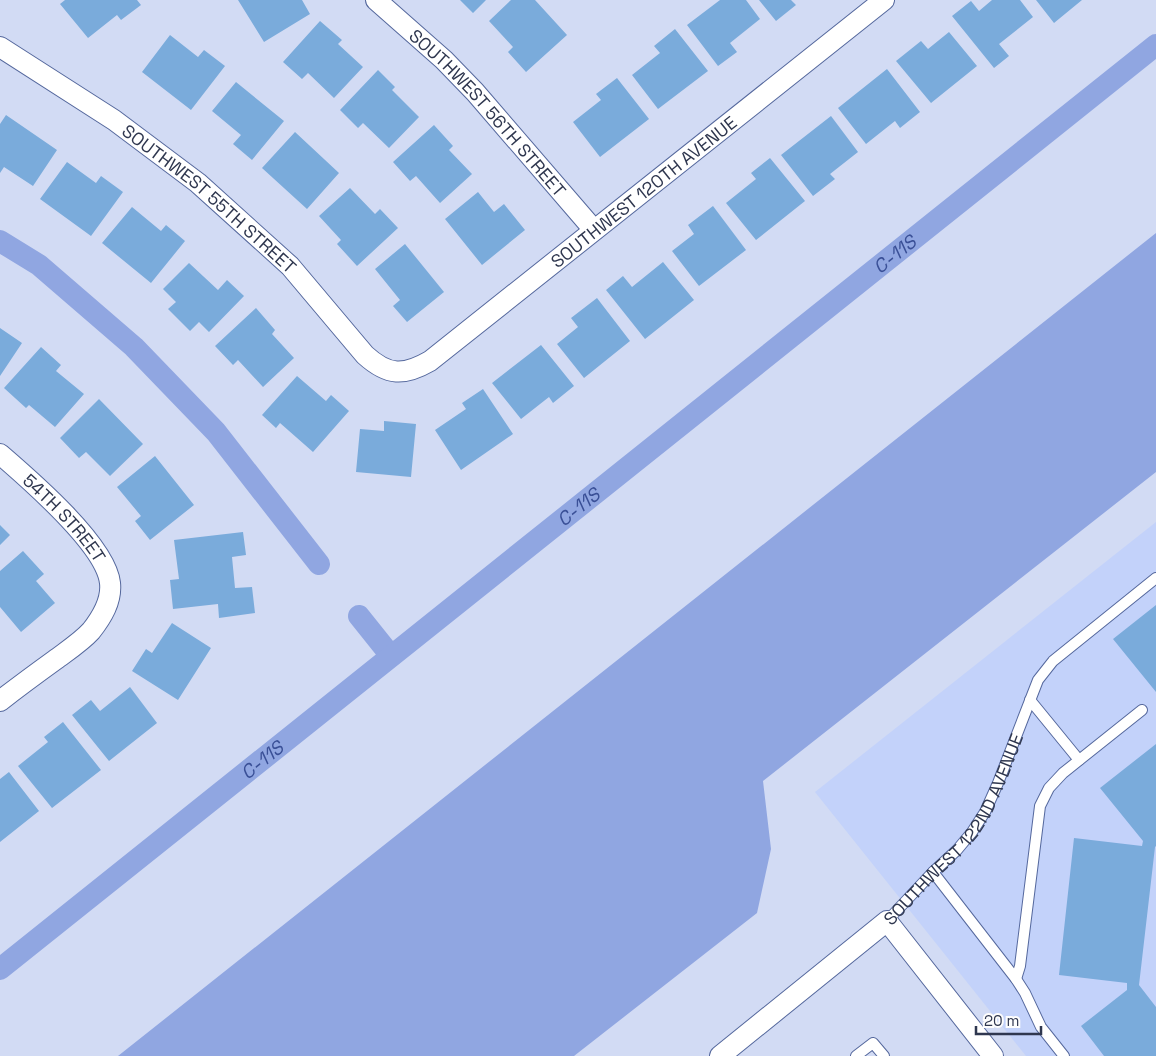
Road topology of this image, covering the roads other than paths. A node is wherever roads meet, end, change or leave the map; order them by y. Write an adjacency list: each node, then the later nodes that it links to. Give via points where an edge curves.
1 (376, 0): 4 (street, SOUTHWEST 56TH STREET, via 475,92)
2 (884, 0): 4 (street, SOUTHWEST 120TH AVENUE)
3 (0, 47): 5 (street, SOUTHWEST 55TH STREET, via 114,120 198,183 290,266 365,355 375,364)
4 (594, 230): 5 (street, SOUTHWEST 120TH AVENUE, via 430,361 414,369)
5 (397, 372)
6 (0, 454): 9 (street, 54TH STREET, via 88,540 108,571 110,582 107,606 90,631)
7 (1156, 578): 8 (lane, SOUTHWEST 122ND AVENUE, via 1053,661 1038,680)
8 (1030, 700): 11 (lane); 12 (lane, SOUTHWEST 122ND AVENUE, via 985,812 957,850)
9 (0, 701)
10 (1142, 710): 11 (lane)
11 (1079, 760): 14 (lane, via 1049,788 1040,806)
12 (932, 872): 13 (lane, SOUTHWEST 122ND AVENUE); 14 (lane)
13 (887, 921): 15 (street, SOUTHWEST 122ND AVENUE); 18 (street)
14 (1016, 979): 19 (lane, via 1041,1027)
15 (720, 1056)
16 (856, 1056): 17 (lane, via 873,1042)
17 (884, 1056)
18 (993, 1056)
19 (1064, 1056)

